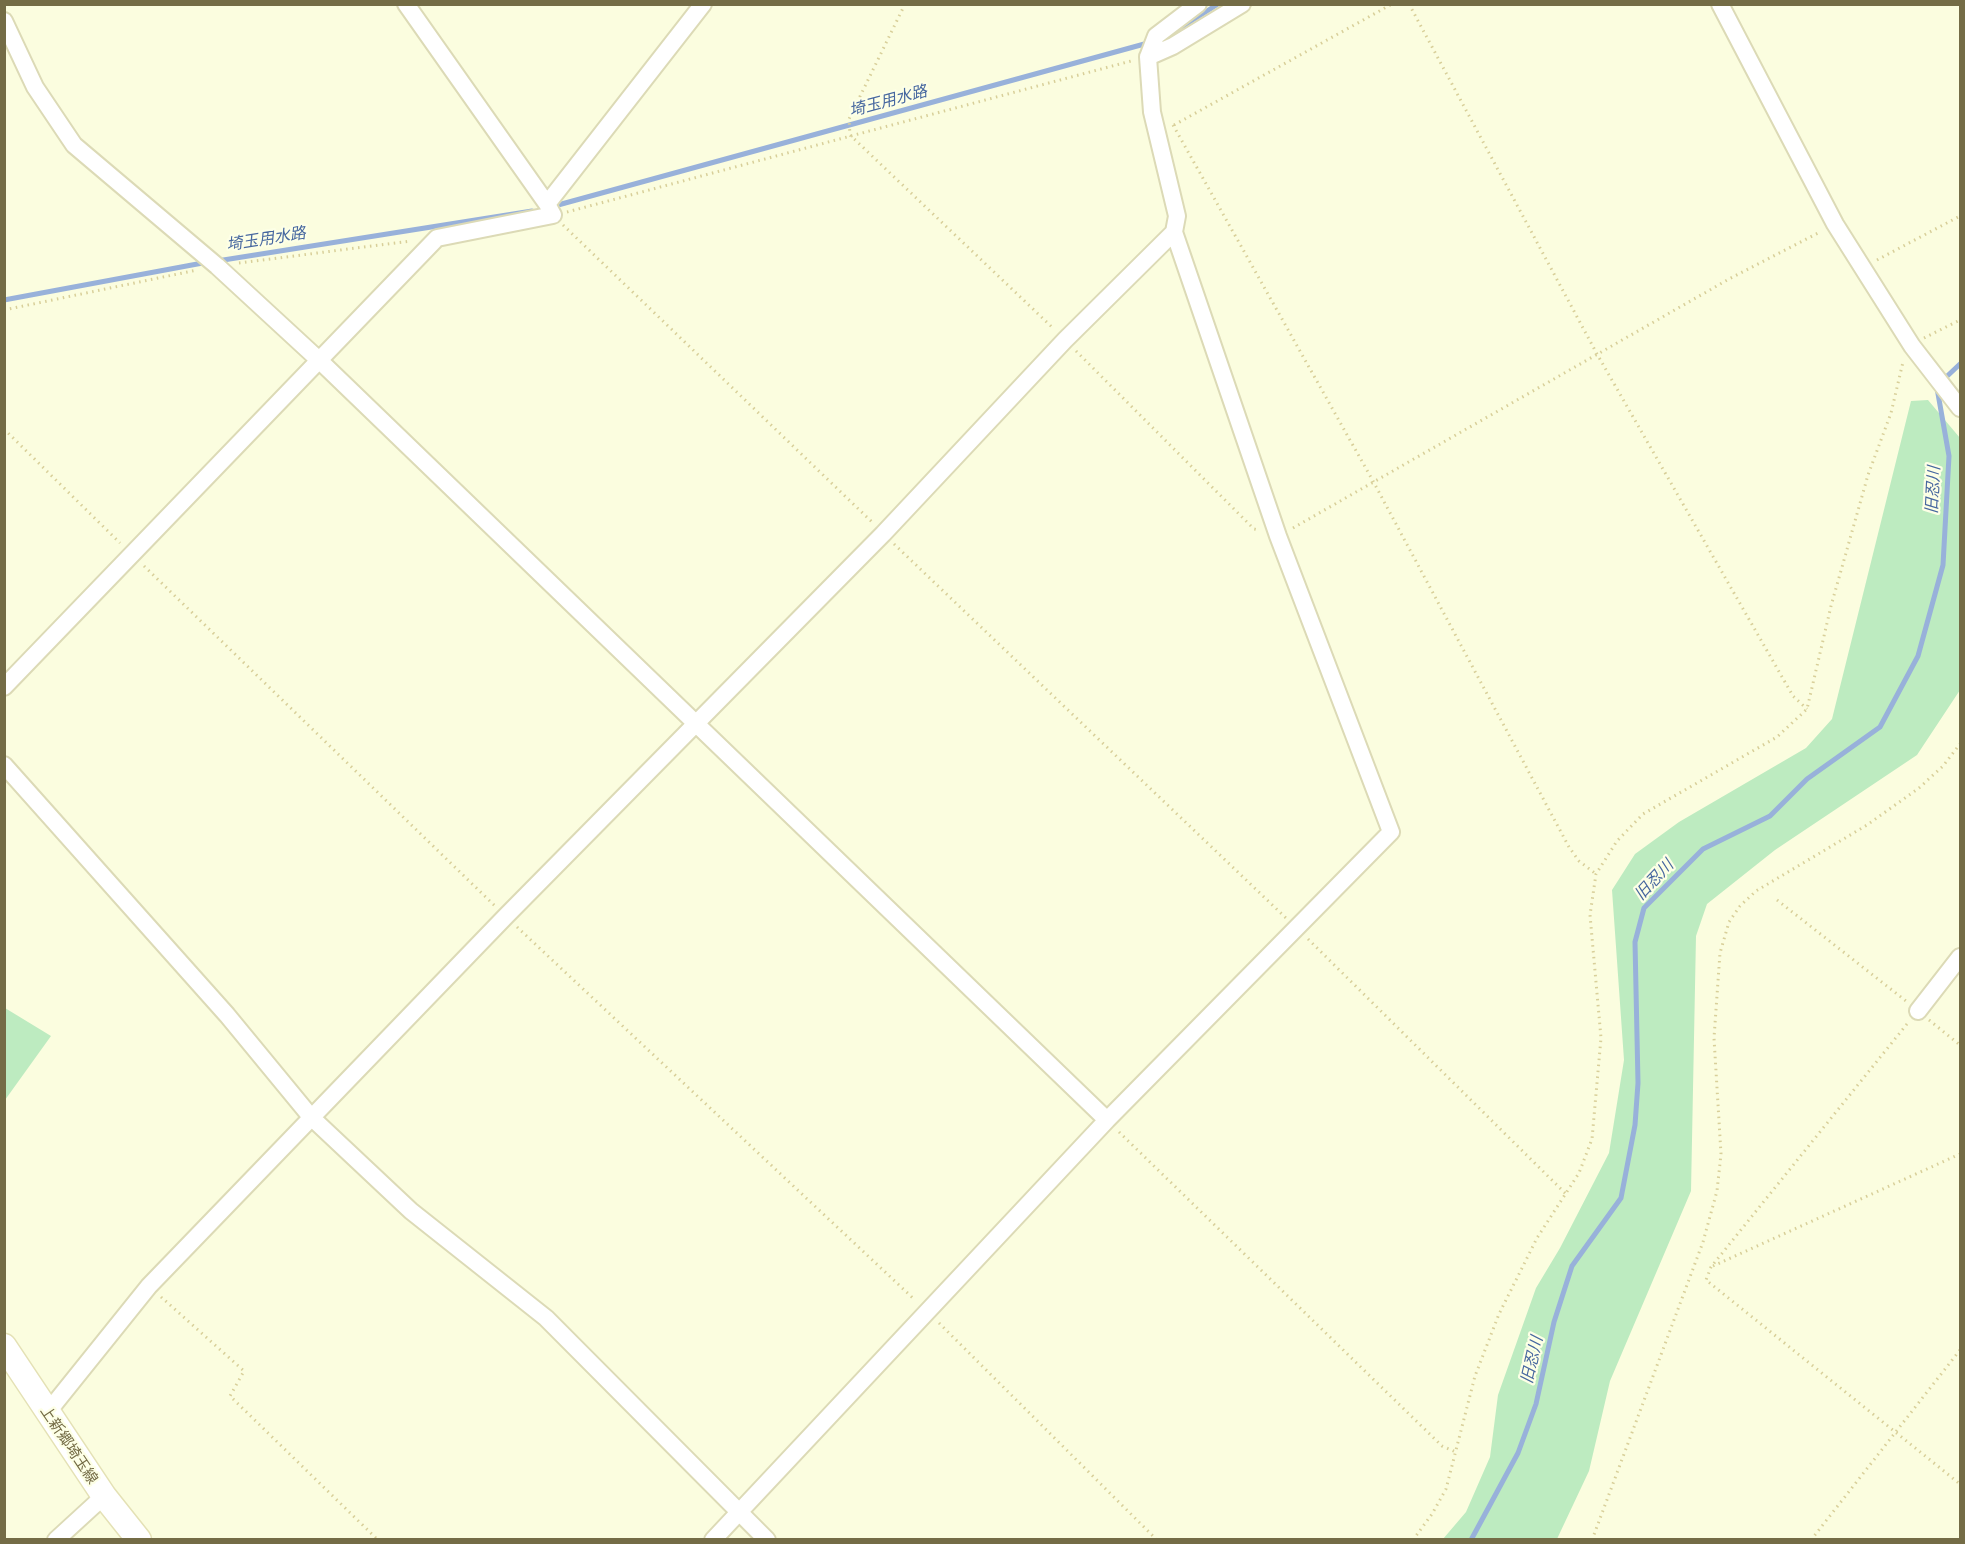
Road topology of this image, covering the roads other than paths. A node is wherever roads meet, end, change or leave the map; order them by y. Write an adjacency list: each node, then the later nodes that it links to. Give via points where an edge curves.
1 (406, 4): 8 (street)
2 (703, 4): 8 (street)
3 (1198, 4): 7 (street, via 1156,36)
4 (1242, 4): 7 (street)
5 (1720, 4): 11 (street, via 1835,224 1912,346)
6 (4, 21): 10 (street, via 35,87 74,144 213,262)
7 (1148, 57): 9 (street, via 1152,112 1177,216)
8 (550, 210): 10 (street, via 437,237)
9 (1174, 232): 13 (street, via 1065,340 884,534); 18 (street, via 1278,536 1391,832)
10 (320, 360): 12 (street); 13 (street)
11 (1957, 404)
12 (4, 687)
13 (696, 725): 17 (street); 18 (street)
14 (4, 765): 17 (street, via 227,1015)
15 (1960, 957): 16 (street)
16 (1918, 1011)
17 (311, 1117): 20 (street, via 148,1286); 22 (street, via 411,1211 546,1318)
18 (1107, 1120): 22 (street)
19 (4, 1346): 20 (main road, 上新郷埼玉線)
20 (47, 1413): 21 (main road, 上新郷埼玉線)
21 (104, 1496): 23 (street); 24 (main road, 上新郷埼玉線)
22 (740, 1511): 25 (street); 26 (street)
23 (56, 1539)
24 (139, 1539)
25 (713, 1539)
26 (767, 1539)

